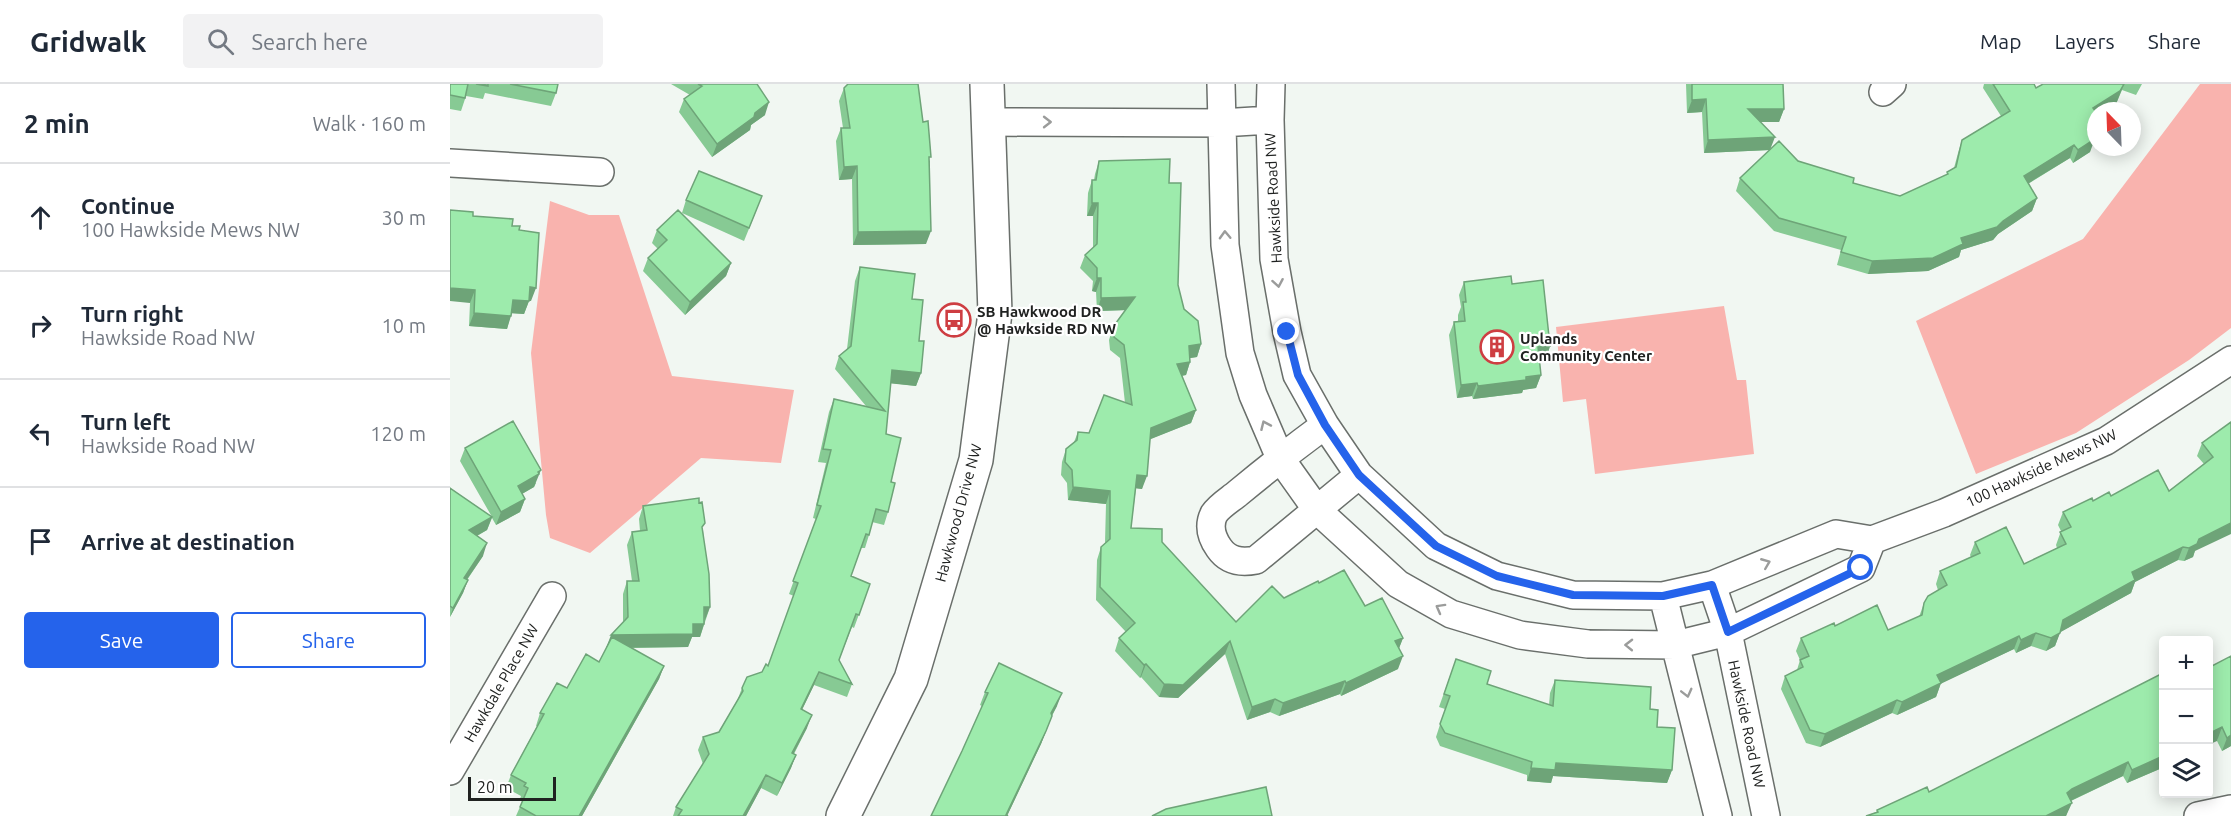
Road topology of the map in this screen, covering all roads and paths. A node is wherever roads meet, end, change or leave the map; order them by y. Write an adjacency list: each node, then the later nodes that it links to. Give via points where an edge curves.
1 (987, 84): 5 (street, Hawkwood Drive NW)
2 (1221, 84): 6 (street)
3 (1271, 84): 4 (street)
4 (1270, 120): 6 (street, Hawkside Road NW); 10 (street, Hawkside Road NW, one-way to 10, via 1274,259 1287,332 1298,375)
5 (989, 122): 6 (street, Hawkside Road NW, one-way to 6); 22 (street, Hawkwood Drive NW, via 995,313 976,460 911,679)
6 (1221, 123): 11 (street, one-way to 6, via 1240,353 1225,245)
7 (450, 163): 8 (street)
8 (600, 172)
9 (2231, 360): 14 (street, 100 Hawkside Mews NW, via 2106,441 1944,513)
10 (1325, 425): 11 (street); 12 (street, Hawkside Road NW)
11 (1280, 458): 13 (street); 13 (street, via 1215,512 1210,526 1215,542 1233,560 1256,560)
12 (1359, 475): 13 (street); 17 (street, Hawkside Road NW, via 1436,546 1497,576 1573,595)
13 (1317, 510): 19 (street, one-way to 13, via 1588,644 1520,635 1452,614 1398,584)
14 (1872, 540): 15 (street, one-way to 14, via 1836,534); 18 (street, via 1861,568)
15 (1712, 585): 17 (street, Hawkside Road NW); 18 (street, Hawkside Road NW)
16 (552, 596): 20 (street, Hawkdale Place NW)
17 (1663, 596): 19 (street)
18 (1728, 632): 19 (street); 24 (street, Hawkside Road NW)
19 (1675, 645): 23 (street, one-way to 23)
20 (450, 771)
21 (2231, 809): 25 (street)
22 (843, 816)
23 (1718, 816)
24 (1766, 816)
25 (2198, 816)

